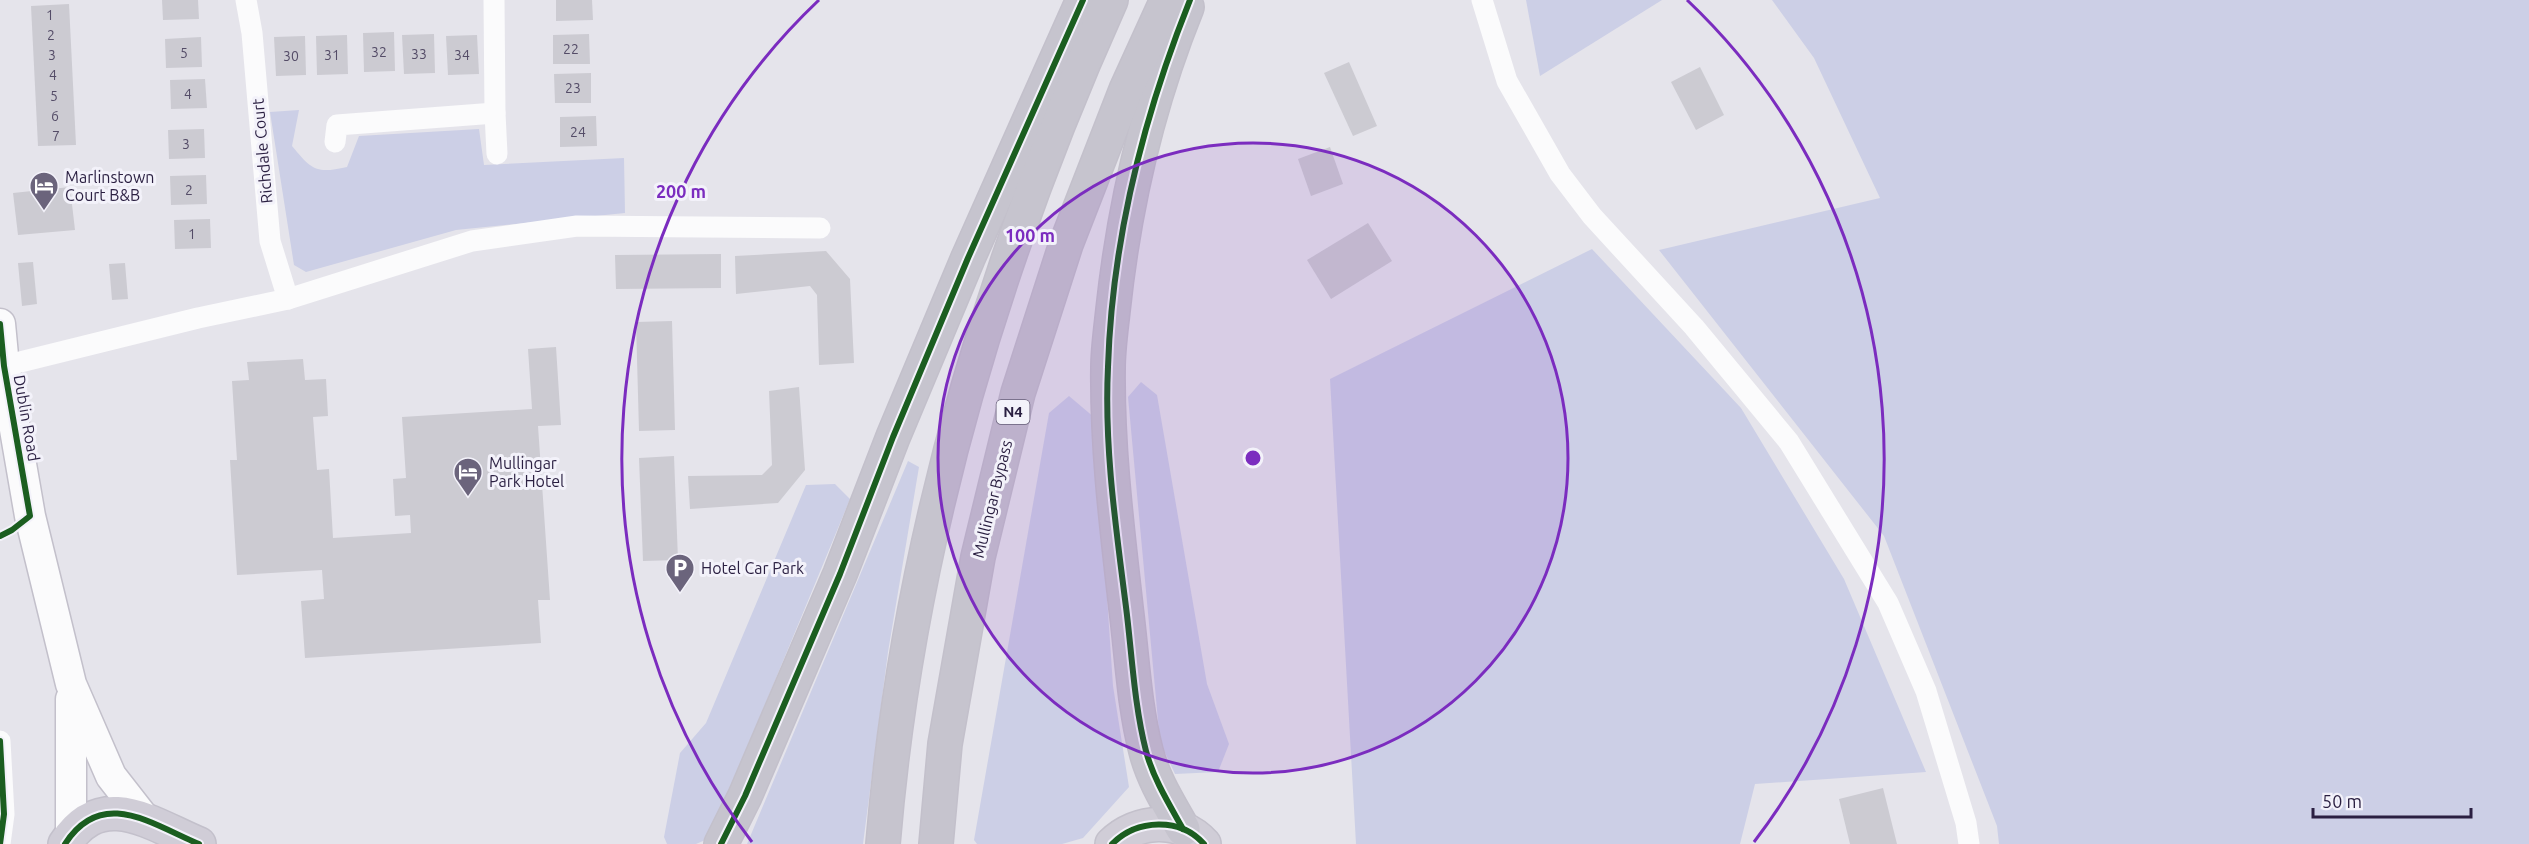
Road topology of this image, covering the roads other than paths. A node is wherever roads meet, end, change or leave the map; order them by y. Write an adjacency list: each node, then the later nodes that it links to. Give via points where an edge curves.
1 (246, 0): 12 (street, Richdale Court, via 270,241)
2 (494, 0): 8 (street)
3 (1083, 0): 22 (highway, via 959,279 840,574)
4 (1111, 0): 23 (highway, via 1031,190 985,326 938,498 910,635)
5 (1167, 0): 24 (highway, Mullingar Bypass / N4, via 1126,90 1066,244 1018,393 978,557 945,744)
6 (1190, 0): 18 (highway, via 1169,50 1127,214 1108,367 1111,472 1146,751 1157,782)
7 (1482, 0): 26 (street, via 1507,81 1560,174 1789,442 1888,603 1926,691)
8 (495, 112): 9 (street, via 337,125); 10 (street)
9 (335, 142)
10 (497, 154)
11 (820, 228): 12 (street, via 577,226 472,241)
12 (288, 299): 14 (street)
13 (0, 324): 14 (main road, Dublin Road)
14 (4, 366): 15 (main road, Dublin Road, via 30,516)
15 (71, 684): 17 (main road, Dublin Road, via 111,776); 19 (main road, Dublin Road)
16 (0, 741): 20 (street, via 4,814)
17 (158, 830): 19 (main road, via 125,813 107,814 90,820); 21 (main road)
18 (1194, 836): 25 (main road, via 1162,824 1140,826)
19 (68, 839)
20 (0, 844)
21 (199, 844)
22 (721, 844)
23 (883, 844)
24 (936, 844)
25 (1112, 844)
26 (1969, 844)

